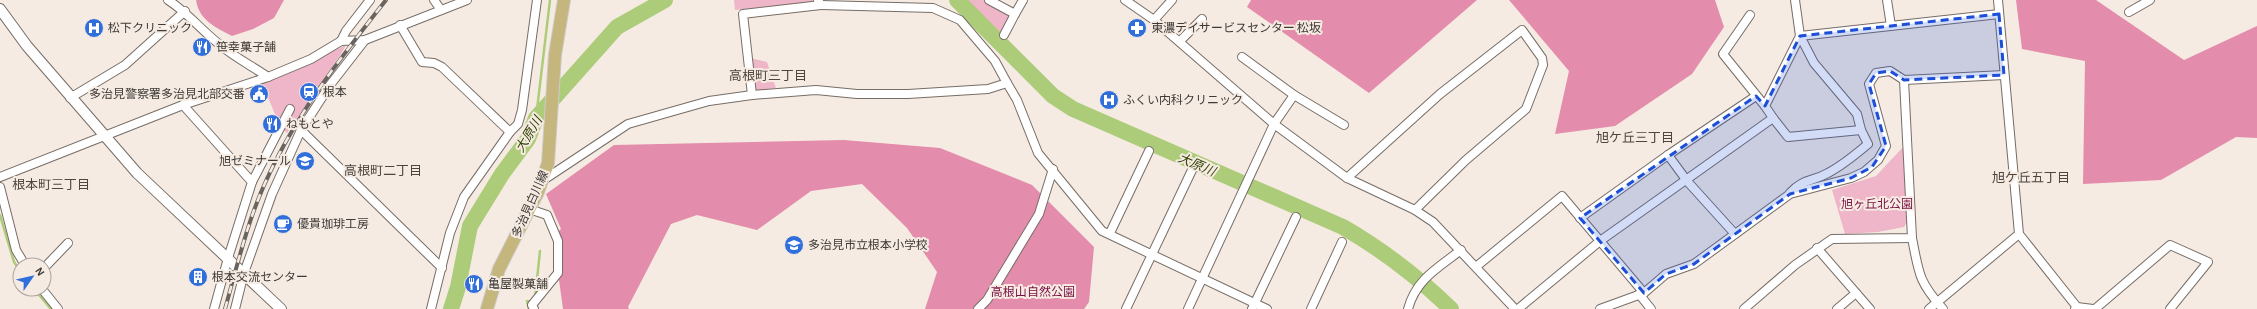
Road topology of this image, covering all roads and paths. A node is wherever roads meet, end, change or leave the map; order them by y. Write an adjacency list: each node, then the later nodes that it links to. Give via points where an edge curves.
1 (168, 0): 15 (street)
2 (370, 0): 32 (street)
3 (434, 0): 19 (street)
4 (466, 0): 19 (street)
5 (537, 0): 51 (street, via 522,110 518,124)
6 (564, 0): 59 (main road, 多治見白川線, via 555,55 548,163)
7 (989, 0): 22 (street)
8 (1023, 0): 22 (street)
9 (1124, 0): 26 (street)
10 (1172, 0): 26 (street)
11 (1795, 0): 30 (street)
12 (1887, 0): 28 (street)
13 (1998, 0): 23 (street)
14 (2150, 0): 17 (street)
15 (178, 3): 20 (street)
16 (820, 3): 38 (street, via 933,8 960,20 995,61); 39 (street, via 743,14)
17 (2136, 3): 21 (street)
18 (0, 9): 42 (street)
19 (441, 10): 27 (street)
20 (185, 11): 36 (street, via 220,45); 42 (street, via 125,65)
21 (2130, 12)
22 (1015, 14): 29 (street)
23 (1999, 14): 28 (street); 35 (street)
24 (1750, 15): 41 (street, via 1723,54)
25 (1202, 19): 33 (street)
26 (1154, 20): 33 (street)
27 (400, 26): 31 (street); 51 (street, via 422,62 434,62 442,67)
28 (1891, 26): 30 (street)
29 (1004, 35)
30 (1800, 36): 44 (street); 50 (street, via 1814,63 1857,114)
31 (365, 40): 32 (street); 49 (street, via 330,85)
32 (341, 41): 36 (street, via 311,59)
33 (1180, 41): 47 (street)
34 (1242, 57): 40 (street)
35 (2004, 75): 37 (street); 70 (street)
36 (268, 76): 43 (street)
37 (1904, 80): 63 (street, via 1890,71 1876,73 1869,84 1886,146 1872,167 1851,178); 71 (street)
38 (1007, 83): 39 (street, via 988,89 908,94 857,94 816,90); 55 (street, via 1017,100 1038,153)
39 (752, 95): 59 (street, via 709,101 628,124)
40 (1294, 95): 47 (street); 48 (street)
41 (1756, 96): 44 (street); 54 (street)
42 (70, 98): 52 (street)
43 (183, 105): 52 (street); 61 (street)
44 (1765, 106): 46 (street)
45 (290, 109): 61 (street)
46 (1773, 118): 50 (street, via 1788,137); 60 (street)
47 (1274, 124): 58 (street); 84 (street)
48 (1344, 125)
49 (301, 130): 82 (street); 83 (street, via 272,194)
50 (1861, 130): 63 (street, via 1868,144 1846,163 1826,174 1799,183)
51 (510, 132): 82 (street, via 464,197 450,233)
52 (104, 137): 57 (street); 79 (street, via 137,173)
53 (1149, 151): 68 (street)
54 (1668, 155): 60 (street); 67 (street)
55 (1053, 169): 68 (street, via 1102,231); 99 (street, via 1039,214 987,300)
56 (1192, 170): 77 (street)
57 (0, 176)
58 (1346, 178): 65 (street); 65 (street, via 1440,94 1522,30 1542,58 1543,66 1526,109 1466,160)
59 (542, 181): 64 (main road, 多治見白川線)
60 (1686, 181): 69 (street); 72 (street)
61 (252, 182): 79 (street)
62 (0, 187): 78 (street, via 16,250)
63 (1790, 194): 69 (street)
64 (529, 209): 97 (main road, 多治見白川線, via 499,269); 98 (street, via 547,215 558,241 558,273 532,305)
65 (1415, 210): 76 (street, via 1434,222)
66 (1296, 217): 89 (street)
67 (1580, 218): 72 (street); 81 (street, via 1562,196)
68 (1110, 233): 77 (street)
69 (1734, 234): 85 (street, via 1694,264 1666,274)
70 (2019, 234): 88 (street); 91 (street)
71 (1912, 238): 75 (street, via 1832,239); 88 (street, via 1921,280)
72 (1600, 241): 85 (street); 90 (street)
73 (1342, 242): 103 (street)
74 (68, 243): 80 (street)
75 (1817, 248): 86 (street); 107 (street)
76 (1461, 250): 81 (street); 104 (street, via 1427,276 1412,294)
77 (1151, 254): 84 (street); 100 (street)
78 (20, 257)
79 (228, 258): 83 (street); 93 (street)
80 (52, 260)
81 (1477, 266): 90 (street)
82 (442, 268): 96 (street)
83 (244, 273): 94 (street); 95 (street)
84 (1203, 277): 89 (street); 101 (street)
85 (1641, 293): 105 (street); 106 (street)
86 (1856, 293): 108 (street); 109 (street)
87 (48, 297): 92 (street)
88 (1937, 302): 110 (street); 111 (street)
89 (1254, 306): 102 (street)
90 (1513, 308)
91 (2076, 308): 112 (street)
92 (58, 309)
93 (214, 309)
94 (234, 309)
95 (281, 309)
96 (432, 309)
97 (486, 309)
98 (534, 309)
99 (978, 309)
100 (1126, 309)
101 (1188, 309)
102 (1267, 309)
103 (1311, 309)
104 (1408, 309)
105 (1600, 309)
106 (1651, 309)
107 (1744, 309)
108 (1837, 309)
109 (1870, 309)
110 (1929, 309)
111 (1943, 309)
112 (2094, 309): 113 (street, via 2170,245 2208,262)
113 (2170, 309)

